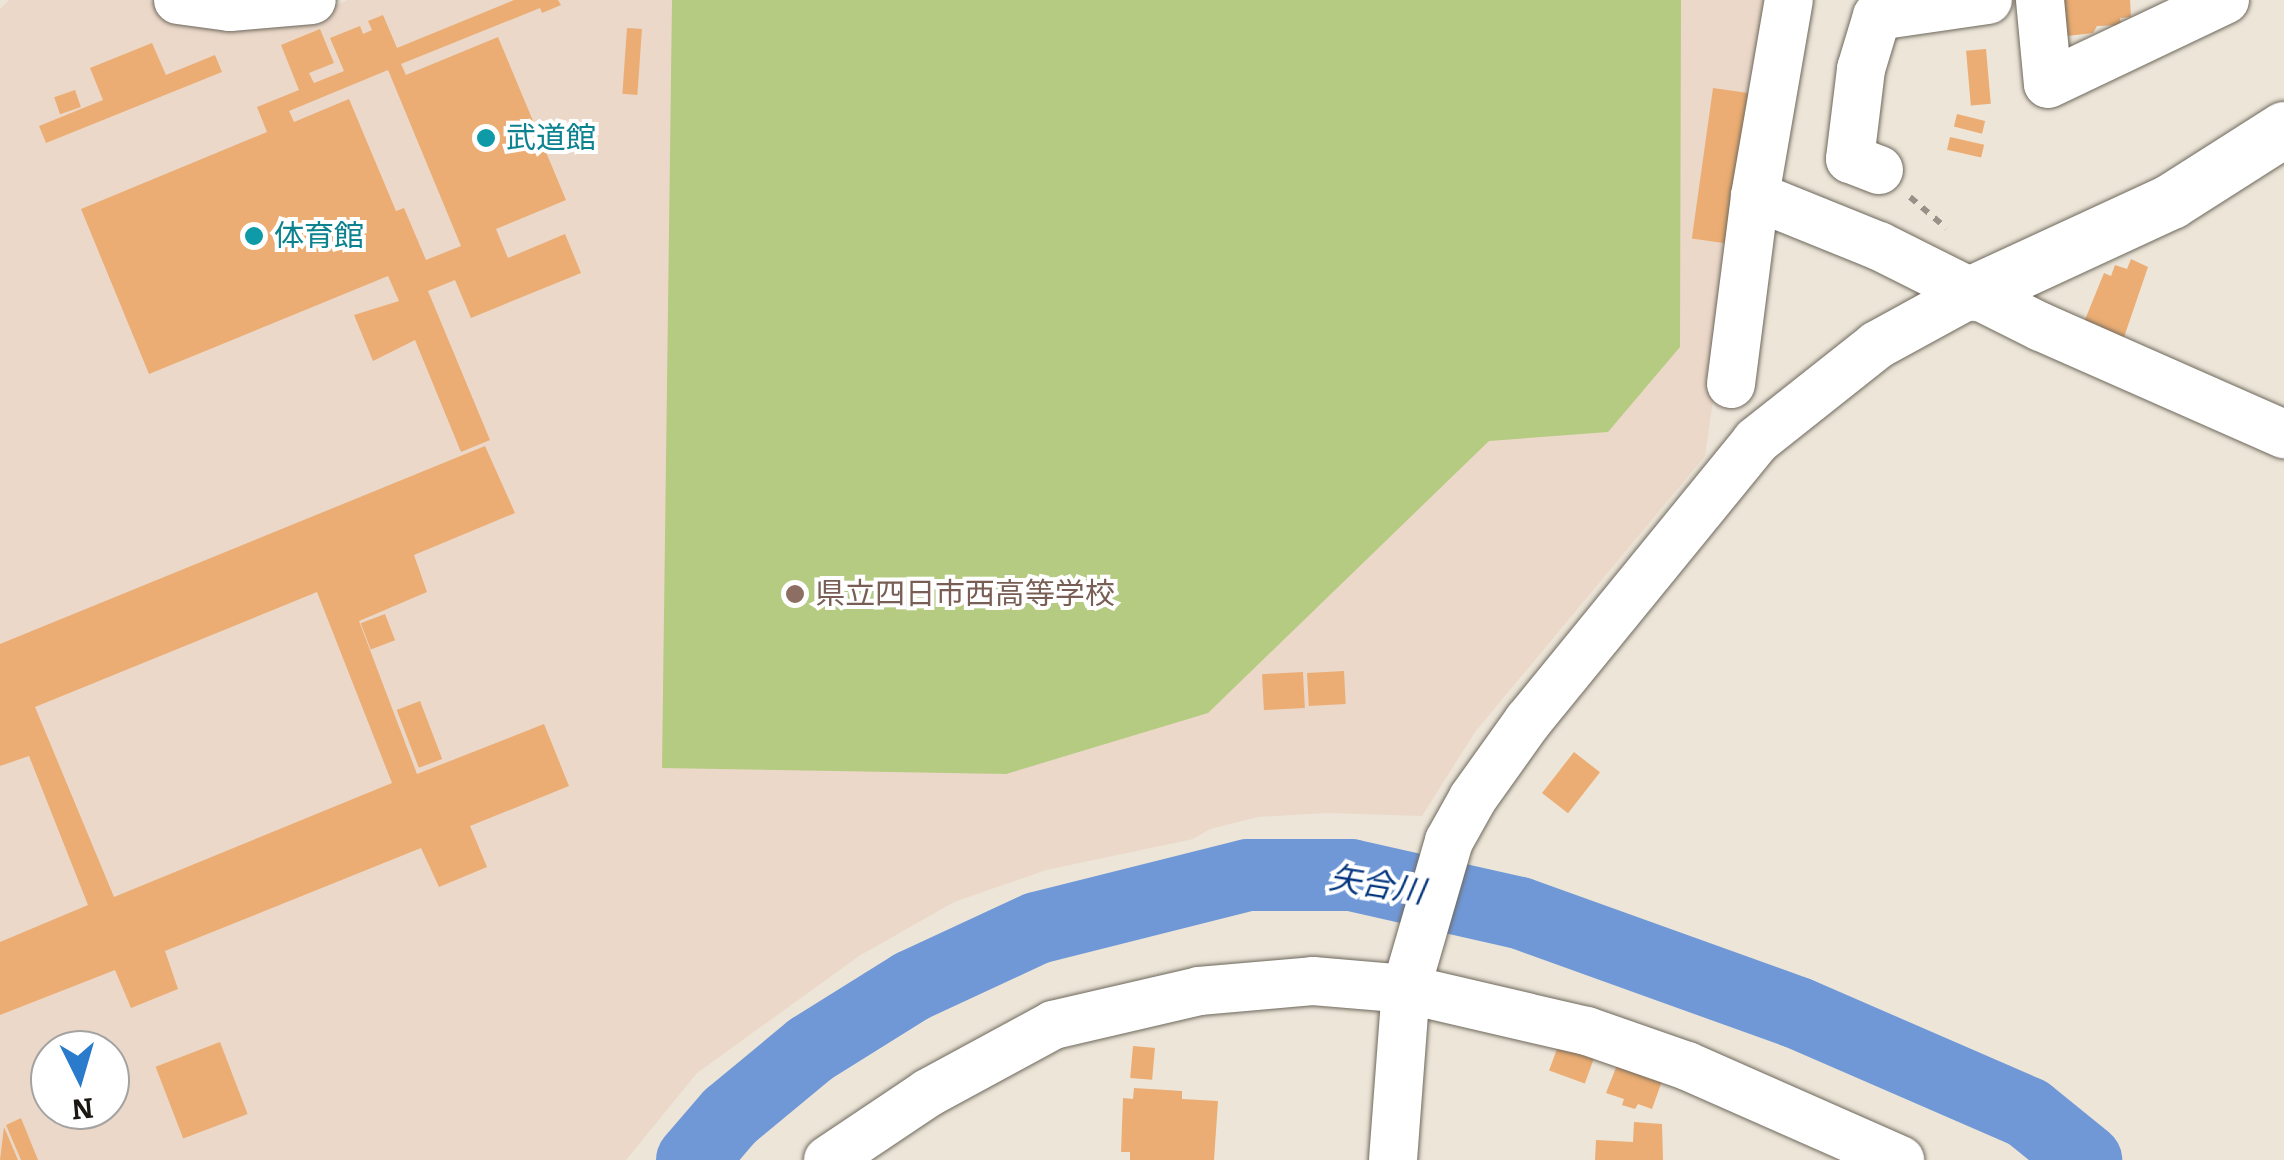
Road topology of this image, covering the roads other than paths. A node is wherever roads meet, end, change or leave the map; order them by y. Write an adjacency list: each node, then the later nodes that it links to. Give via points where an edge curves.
1 (178, 0): 2 (street, via 230,7)
2 (312, 0)
3 (1789, 0): 9 (street)
4 (1988, 0): 8 (street, via 1877,16 1861,69 1850,159)
5 (2040, 0): 6 (street, via 2048,84)
6 (2225, 0)
7 (2284, 130): 10 (street, via 2171,201)
8 (1879, 170)
9 (1755, 196): 10 (street); 11 (street)
10 (1972, 293): 12 (street); 13 (street, via 1877,346 1756,441 1528,721 1449,841)
11 (1731, 384)
12 (2284, 434)
13 (1406, 988): 14 (street, via 1269,982 1071,1020 1019,1040); 15 (street); 16 (street, via 1587,1030 1687,1066)
14 (828, 1160)
15 (1392, 1160)
16 (1900, 1160)

